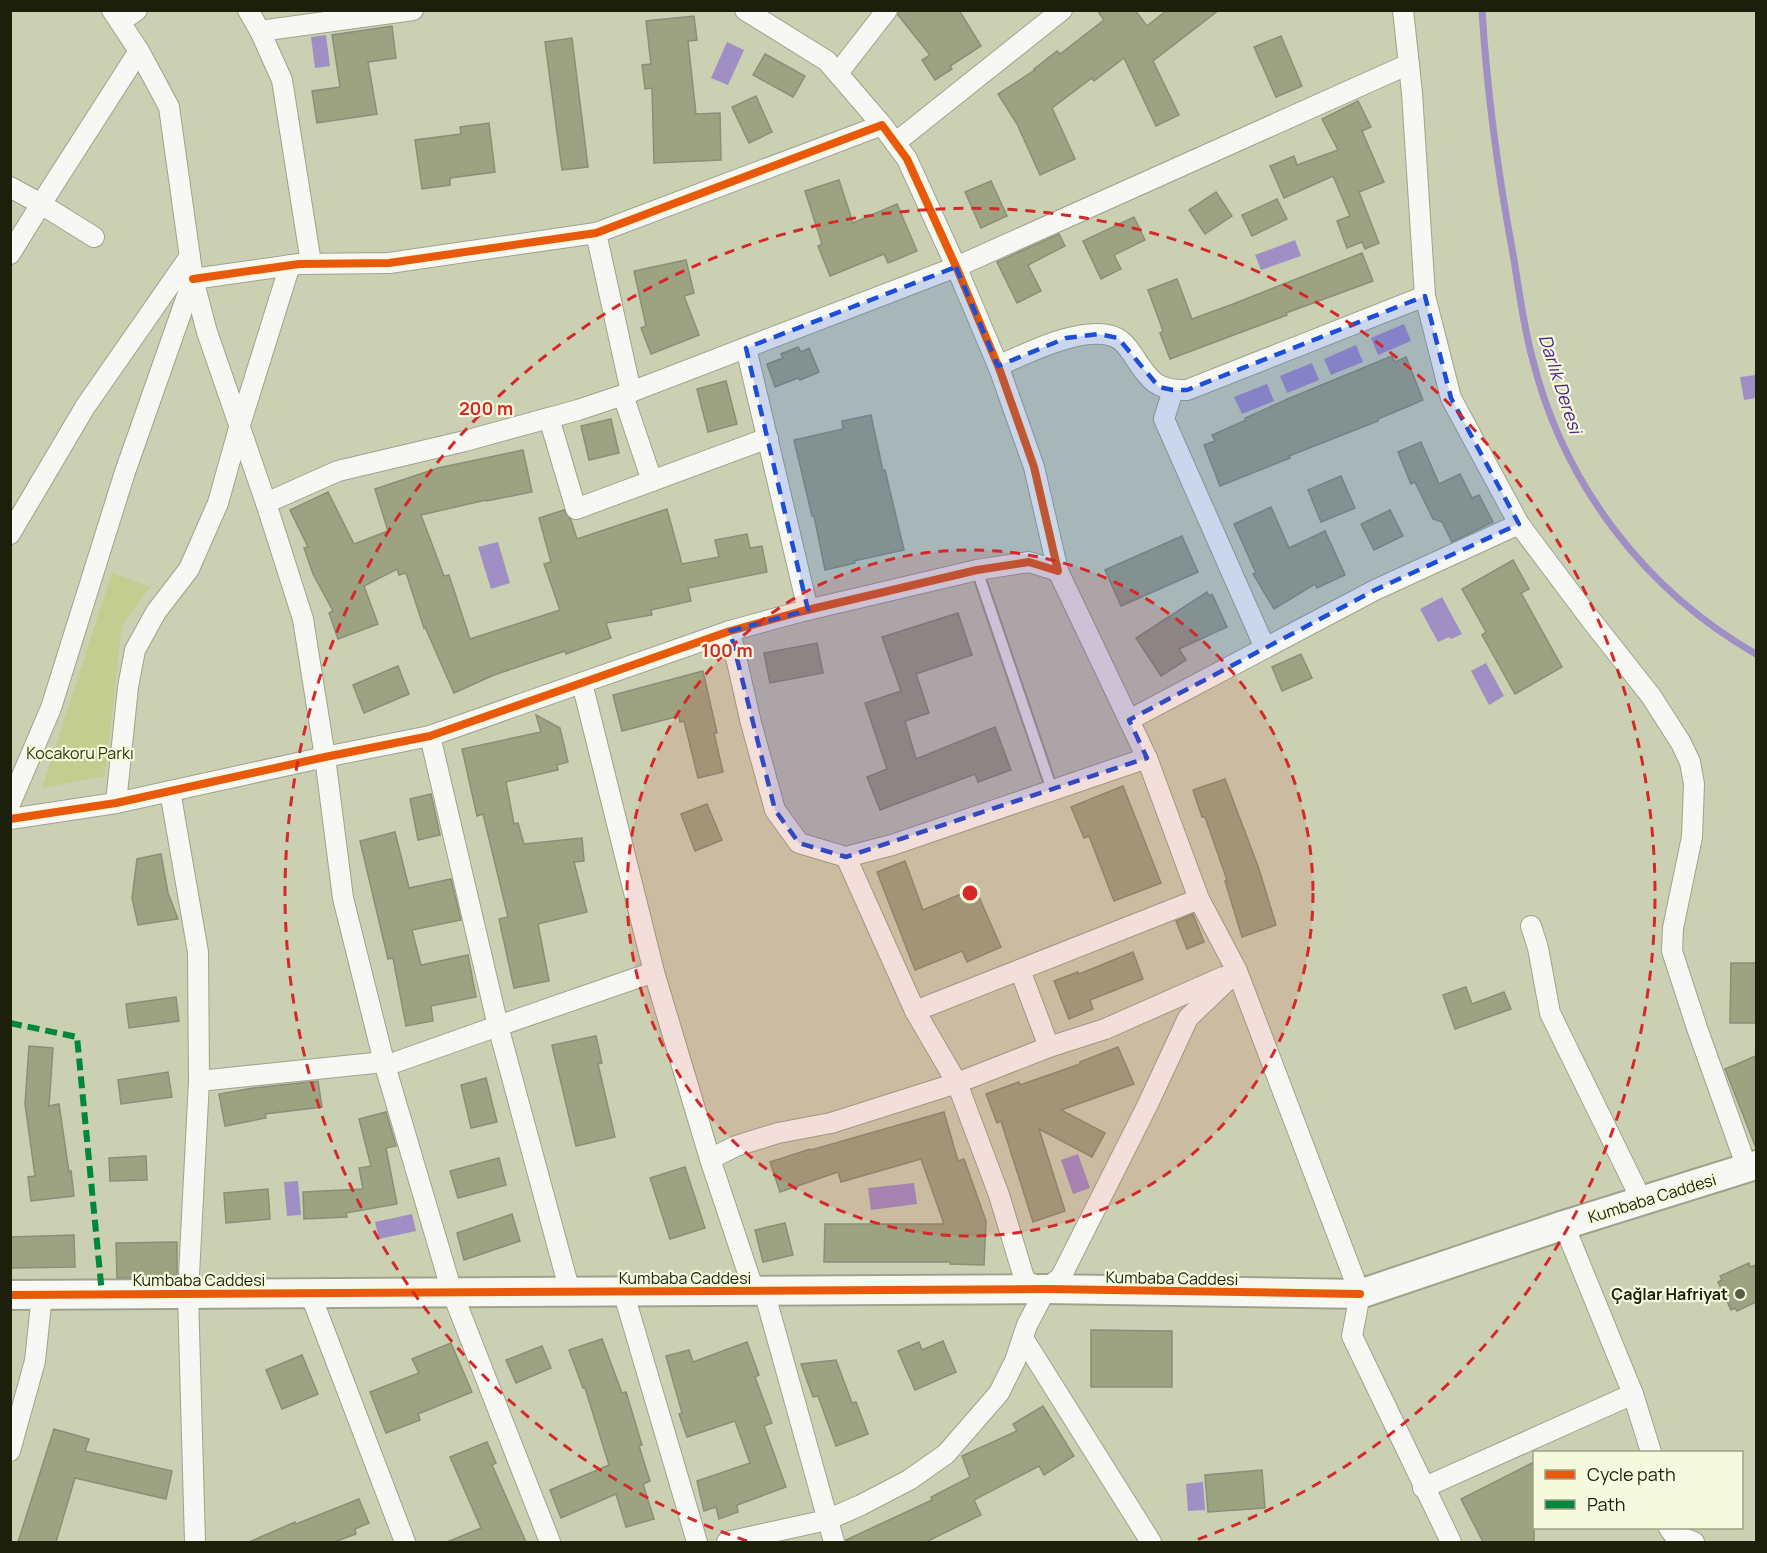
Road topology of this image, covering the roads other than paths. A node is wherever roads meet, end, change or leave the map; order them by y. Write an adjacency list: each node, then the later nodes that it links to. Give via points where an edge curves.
1 (137, 10): 8 (street)
2 (248, 10): 9 (street)
3 (413, 10): 9 (street)
4 (745, 10): 12 (street, via 827,61)
5 (886, 10): 12 (street)
6 (1062, 10): 14 (street)
7 (1403, 10): 11 (street)
8 (116, 16): 10 (street)
9 (260, 31): 21 (street, via 282,80)
10 (139, 51): 16 (street); 20 (street, via 170,107)
11 (1409, 64): 23 (street); 25 (street)
12 (838, 73): 13 (street)
13 (882, 124): 14 (street); 17 (street)
14 (895, 143): 23 (street, via 907,159)
15 (10, 187): 16 (street)
16 (41, 204): 18 (street); 19 (street)
17 (596, 233): 21 (street, via 389,262); 29 (street)
18 (94, 237)
19 (10, 254)
20 (190, 256): 24 (street); 38 (street, via 85,407)
21 (311, 264): 22 (street)
22 (290, 265): 24 (street); 31 (street)
23 (956, 267): 26 (street); 27 (street)
24 (193, 279): 31 (street); 52 (street, via 125,472 51,708)
25 (1425, 296): 28 (street, via 1186,390); 37 (street, via 1451,398)
26 (746, 348): 29 (street); 32 (street)
27 (998, 366): 28 (street, via 1066,338 1098,334 1118,338 1159,387); 40 (street, via 1034,467)
28 (1173, 390): 43 (street, via 1164,419)
29 (627, 394): 30 (street); 35 (street)
30 (549, 418): 35 (street, via 576,509); 36 (street, via 338,471)
31 (239, 428): 33 (street); 34 (street)
32 (768, 438): 35 (street); 41 (street)
33 (224, 481): 34 (street); 51 (street, via 189,569 156,612 135,650)
34 (258, 481): 36 (street)
35 (652, 481)
36 (266, 503): 47 (street, via 303,619)
37 (1519, 524): 43 (street, via 1375,590); 67 (street, via 1651,696 1690,762 1694,783 1692,837 1672,951 1697,1028)
38 (10, 534)
39 (977, 570): 40 (street, via 1029,562); 41 (street); 49 (lane)
40 (1058, 571): 45 (street)
41 (808, 610): 42 (street)
42 (730, 631): 44 (street); 54 (street, via 775,810 799,843)
43 (1265, 648): 45 (street)
44 (582, 683): 46 (street); 59 (street)
45 (1129, 720): 48 (street)
46 (430, 736): 47 (street); 61 (street)
47 (325, 757): 50 (street); 63 (street, via 343,897)
48 (1147, 758): 49 (street); 55 (street)
49 (1052, 790): 54 (street)
50 (170, 791): 51 (street); 64 (street, via 198,951)
51 (116, 803): 53 (street)
52 (10, 804)
53 (10, 819)
54 (846, 857): 60 (street)
55 (1199, 899): 57 (street); 58 (street)
56 (1531, 926): 68 (street, via 1550,1013)
57 (1020, 970): 60 (street); 62 (street)
58 (1237, 971): 62 (street, via 1105,1029); 70 (street, via 1188,1018 1061,1277); 77 (street)
59 (654, 972): 61 (street); 66 (street)
60 (915, 1011): 65 (street)
61 (498, 1026): 63 (street); 74 (street)
62 (1049, 1047): 65 (street)
63 (385, 1064): 64 (street); 73 (street)
64 (199, 1081): 76 (street)
65 (957, 1083): 66 (street, via 831,1123 778,1133); 70 (street, via 999,1195 1024,1281)
66 (710, 1159): 72 (street)
67 (1752, 1167): 68 (street, Kumbaba Caddesi)
68 (1642, 1201): 69 (street, Kumbaba Caddesi)
69 (1564, 1225): 77 (street, Kumbaba Caddesi); 81 (street)
70 (1046, 1289): 72 (street, Kumbaba Caddesi); 77 (street, Kumbaba Caddesi); 80 (street)
71 (624, 1291): 72 (street, Kumbaba Caddesi); 74 (street, Kumbaba Caddesi); 90 (street)
72 (759, 1291): 85 (street)
73 (452, 1292): 74 (street, Kumbaba Caddesi); 75 (street, Kumbaba Caddesi); 89 (street)
74 (570, 1292)
75 (310, 1293): 76 (street, Kumbaba Caddesi); 88 (street)
76 (188, 1294): 79 (street, Kumbaba Caddesi); 87 (street)
77 (1360, 1294): 84 (street, via 1352,1335)
78 (10, 1295): 79 (street, Kumbaba Caddesi)
79 (42, 1295): 82 (street, via 34,1361)
80 (1023, 1338): 85 (street, via 999,1393 946,1454 909,1480); 93 (street)
81 (1633, 1394): 83 (street); 84 (street)
82 (10, 1450)
83 (1651, 1451)
84 (1423, 1488): 94 (street)
85 (827, 1520): 91 (street); 92 (street)
86 (1670, 1529): 95 (street, via 1674,1535)
87 (195, 1542)
88 (405, 1542)
89 (550, 1542)
90 (697, 1542)
91 (728, 1542)
92 (834, 1542)
93 (1151, 1542)
94 (1451, 1542)
95 (1694, 1542)

